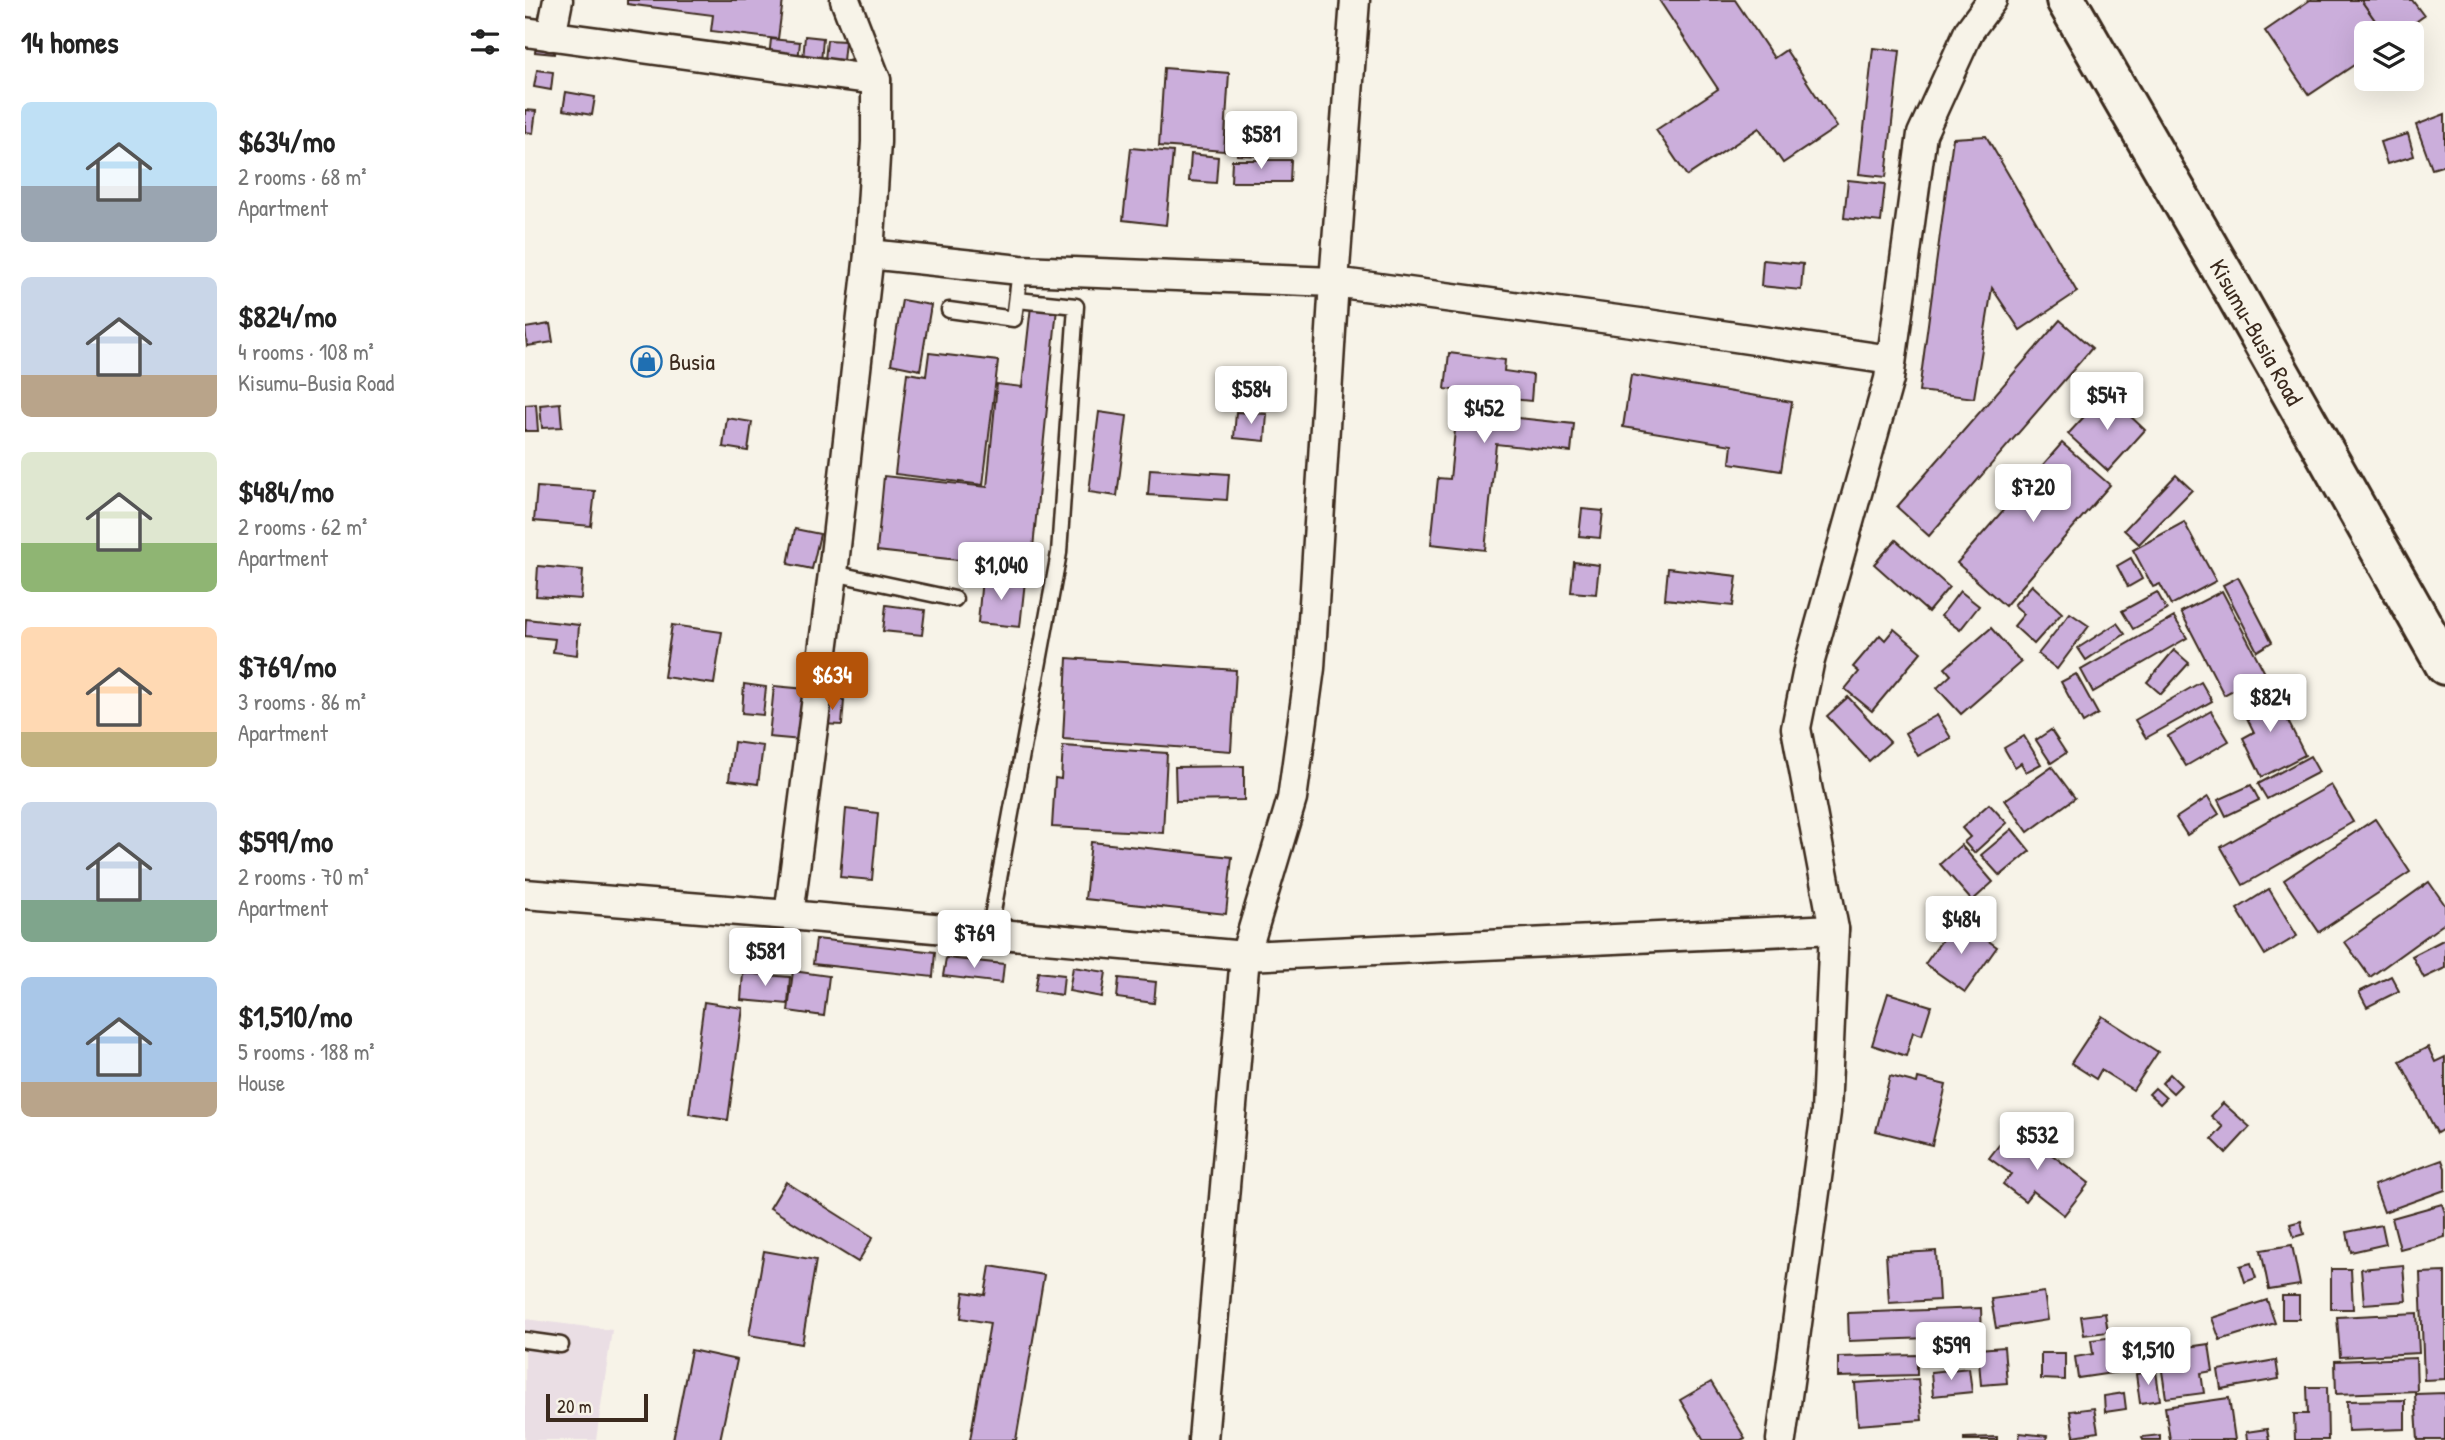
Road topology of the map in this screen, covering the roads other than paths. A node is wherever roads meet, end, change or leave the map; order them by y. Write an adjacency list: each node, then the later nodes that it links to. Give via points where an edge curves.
1 (558, 0): 6 (street)
2 (845, 0): 7 (street)
3 (1355, 0): 10 (street)
4 (1991, 0): 13 (street, via 1969,31 1922,134)
5 (2066, 0): 16 (highway, Kisumu-Busia Road)
6 (538, 34): 7 (street)
7 (876, 80): 8 (street)
8 (870, 254): 9 (street); 14 (street)
9 (1020, 270): 10 (street); 11 (lane)
10 (1335, 282): 13 (street); 21 (street, via 1310,668 1292,799)
11 (1017, 300): 12 (lane, via 1014,320); 20 (lane, via 1076,306 1059,554)
12 (949, 310)
13 (1891, 360): 19 (street, via 1796,728)
14 (833, 573): 15 (lane); 18 (street)
15 (955, 599)
16 (2445, 665)
17 (525, 894): 18 (street)
18 (789, 915): 20 (street)
19 (1834, 929): 21 (street); 25 (street, via 1826,1112)
20 (989, 933): 21 (street)
21 (1245, 956): 24 (street)
22 (525, 1340): 23 (lane)
23 (561, 1345)
24 (1203, 1440)
25 (1781, 1440)

